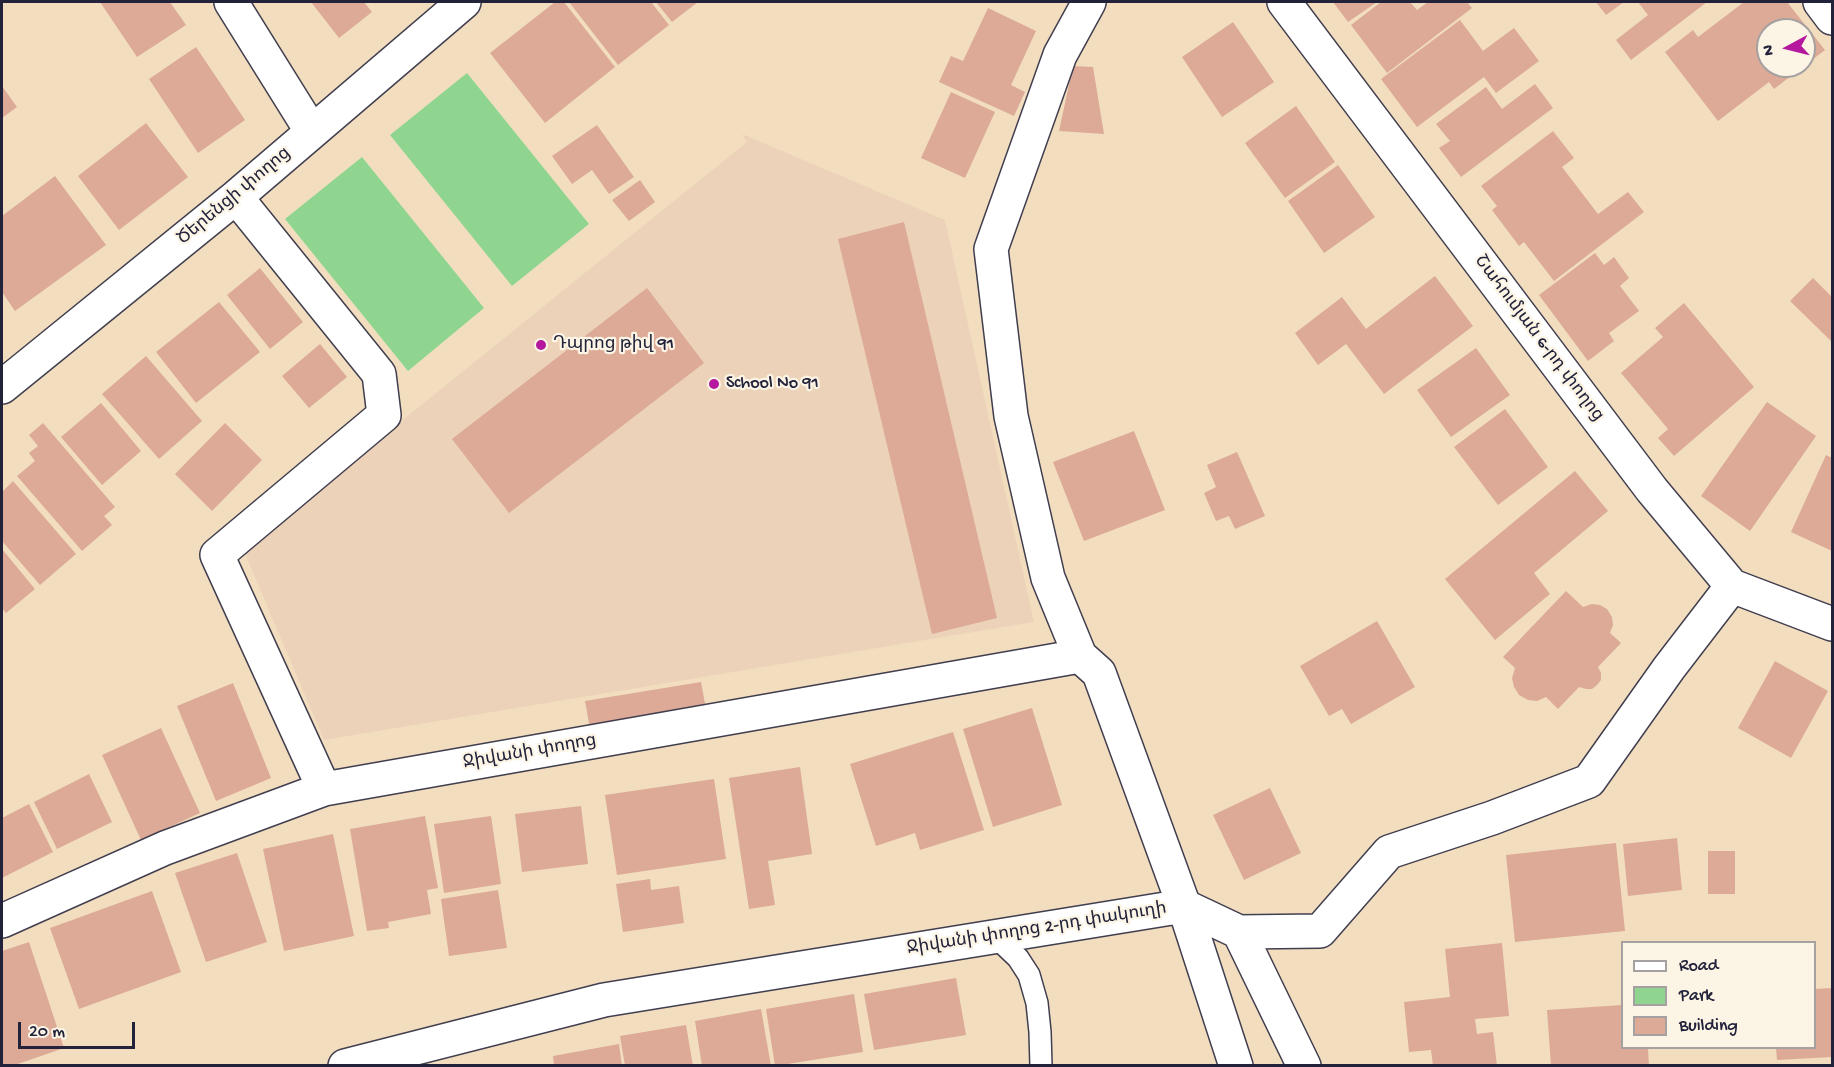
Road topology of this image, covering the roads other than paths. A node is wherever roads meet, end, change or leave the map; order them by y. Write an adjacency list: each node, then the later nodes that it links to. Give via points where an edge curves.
1 (231, 2): 7 (street)
2 (464, 2): 7 (street, Ծերենցի փողոց)
3 (1089, 2): 12 (street, via 1060,55 992,249 1011,416 1048,578)
4 (1284, 2): 10 (street, Շահումյան 6-րդ փողոց, via 1652,490)
5 (1820, 2): 6 (street)
6 (1833, 18)
7 (312, 132): 8 (street, Ծերենցի փողոց)
8 (236, 197): 9 (street, Ծերենցի փողոց); 13 (street, via 379,374 384,415 217,555)
9 (2, 387)
10 (1732, 586): 11 (street, Շահումյան 6-րդ փողոց); 16 (street, Ջիվանի փողոց 2-րդ փակուղի, via 1589,781 1389,852 1320,931)
11 (1833, 624)
12 (1080, 656): 13 (street, Ջիվանի փողոց); 14 (street, via 1099,673)
13 (324, 789): 15 (street, Ջիվանի փողոց, via 165,848)
14 (1184, 906): 16 (street, Ջիվանի փողոց 2-րդ փակուղի); 17 (street, Ջիվանի փողոց 2-րդ փակուղի); 20 (street)
15 (2, 921)
16 (1239, 932): 21 (street)
17 (996, 937): 18 (street, Ջիվանի փողոց 2-րդ փակուղի, via 604,1000); 19 (lane, via 1029,975 1037,1003)
18 (345, 1065)
19 (1041, 1065)
20 (1236, 1065)
21 (1304, 1065)

